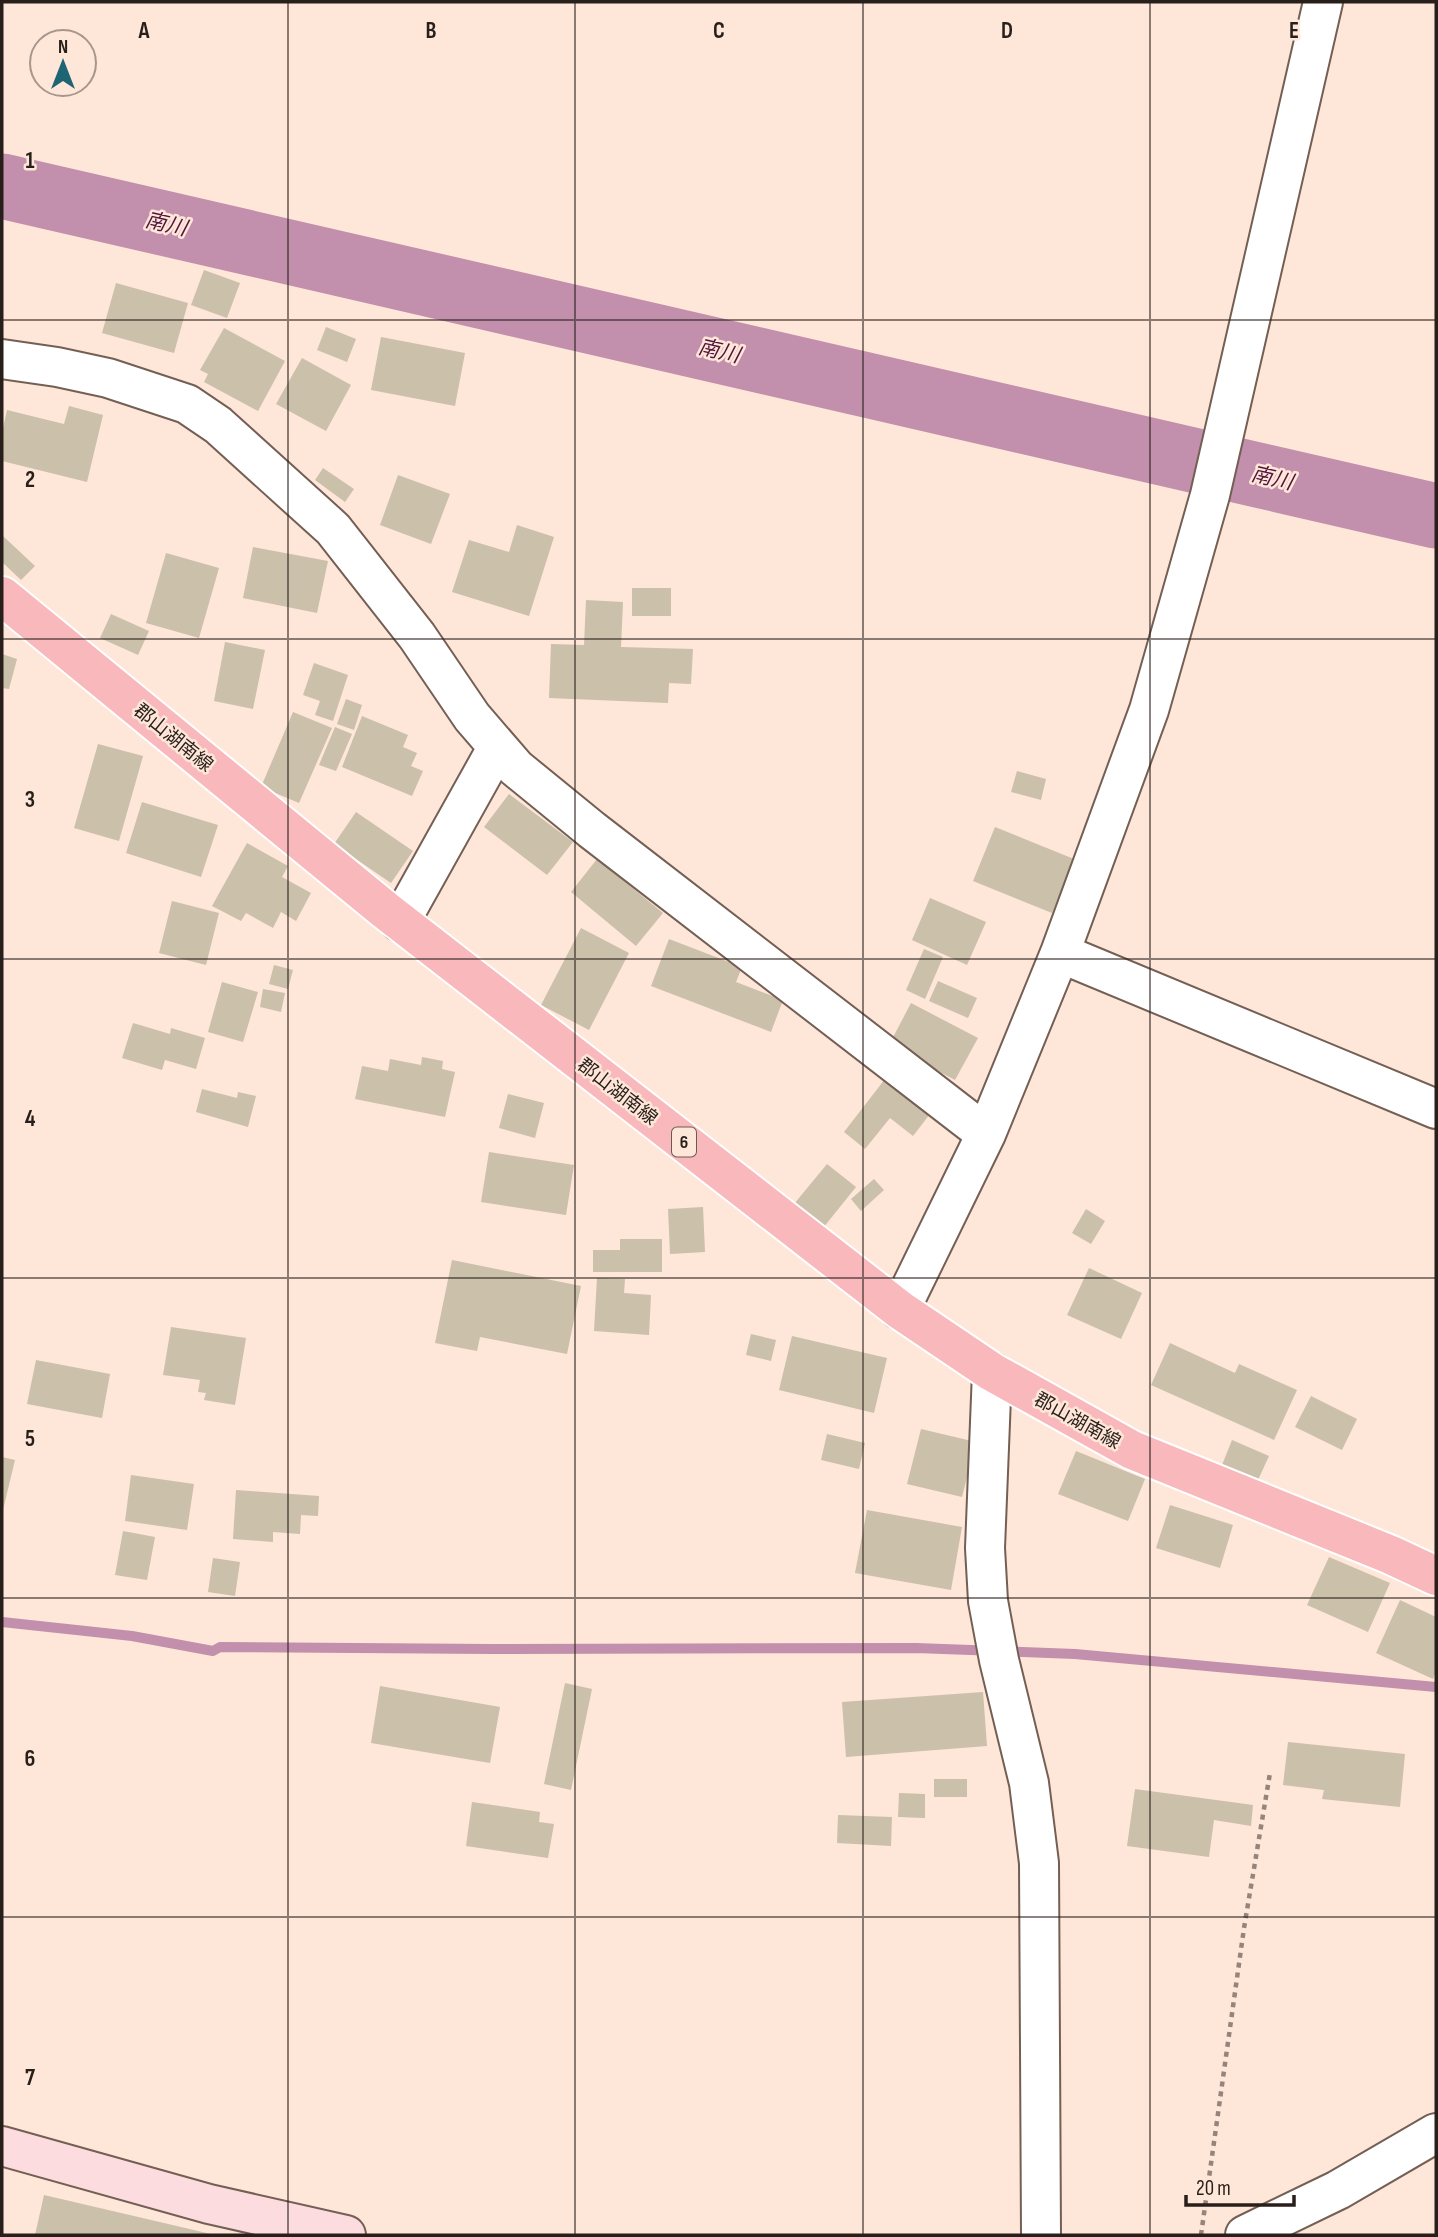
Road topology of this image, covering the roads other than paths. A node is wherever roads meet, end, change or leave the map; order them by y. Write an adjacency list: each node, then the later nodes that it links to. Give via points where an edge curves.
1 (1323, 2): 6 (street, via 1210,495 1149,710)
2 (2, 359): 4 (street, via 108,378 187,404 218,425 333,529)
3 (2, 596): 5 (main road, 郡山湖南線 / 6)
4 (497, 748): 5 (street); 8 (street, via 592,830)
5 (400, 922): 9 (main road, 郡山湖南線 / 6)
6 (1060, 953): 7 (street); 8 (street)
7 (1436, 1109)
8 (986, 1134): 9 (street)
9 (900, 1310): 10 (main road, 郡山湖南線 / 6)
10 (992, 1372): 11 (main road, 郡山湖南線 / 6, via 1132,1450); 15 (street, via 985,1548 988,1601 1030,1783 1039,1863)
11 (1436, 1576)
12 (1436, 2133): 16 (street, via 1338,2190)
13 (2, 2146): 14 (street, via 209,2204)
14 (346, 2235)
15 (1041, 2235)
16 (1245, 2235)

